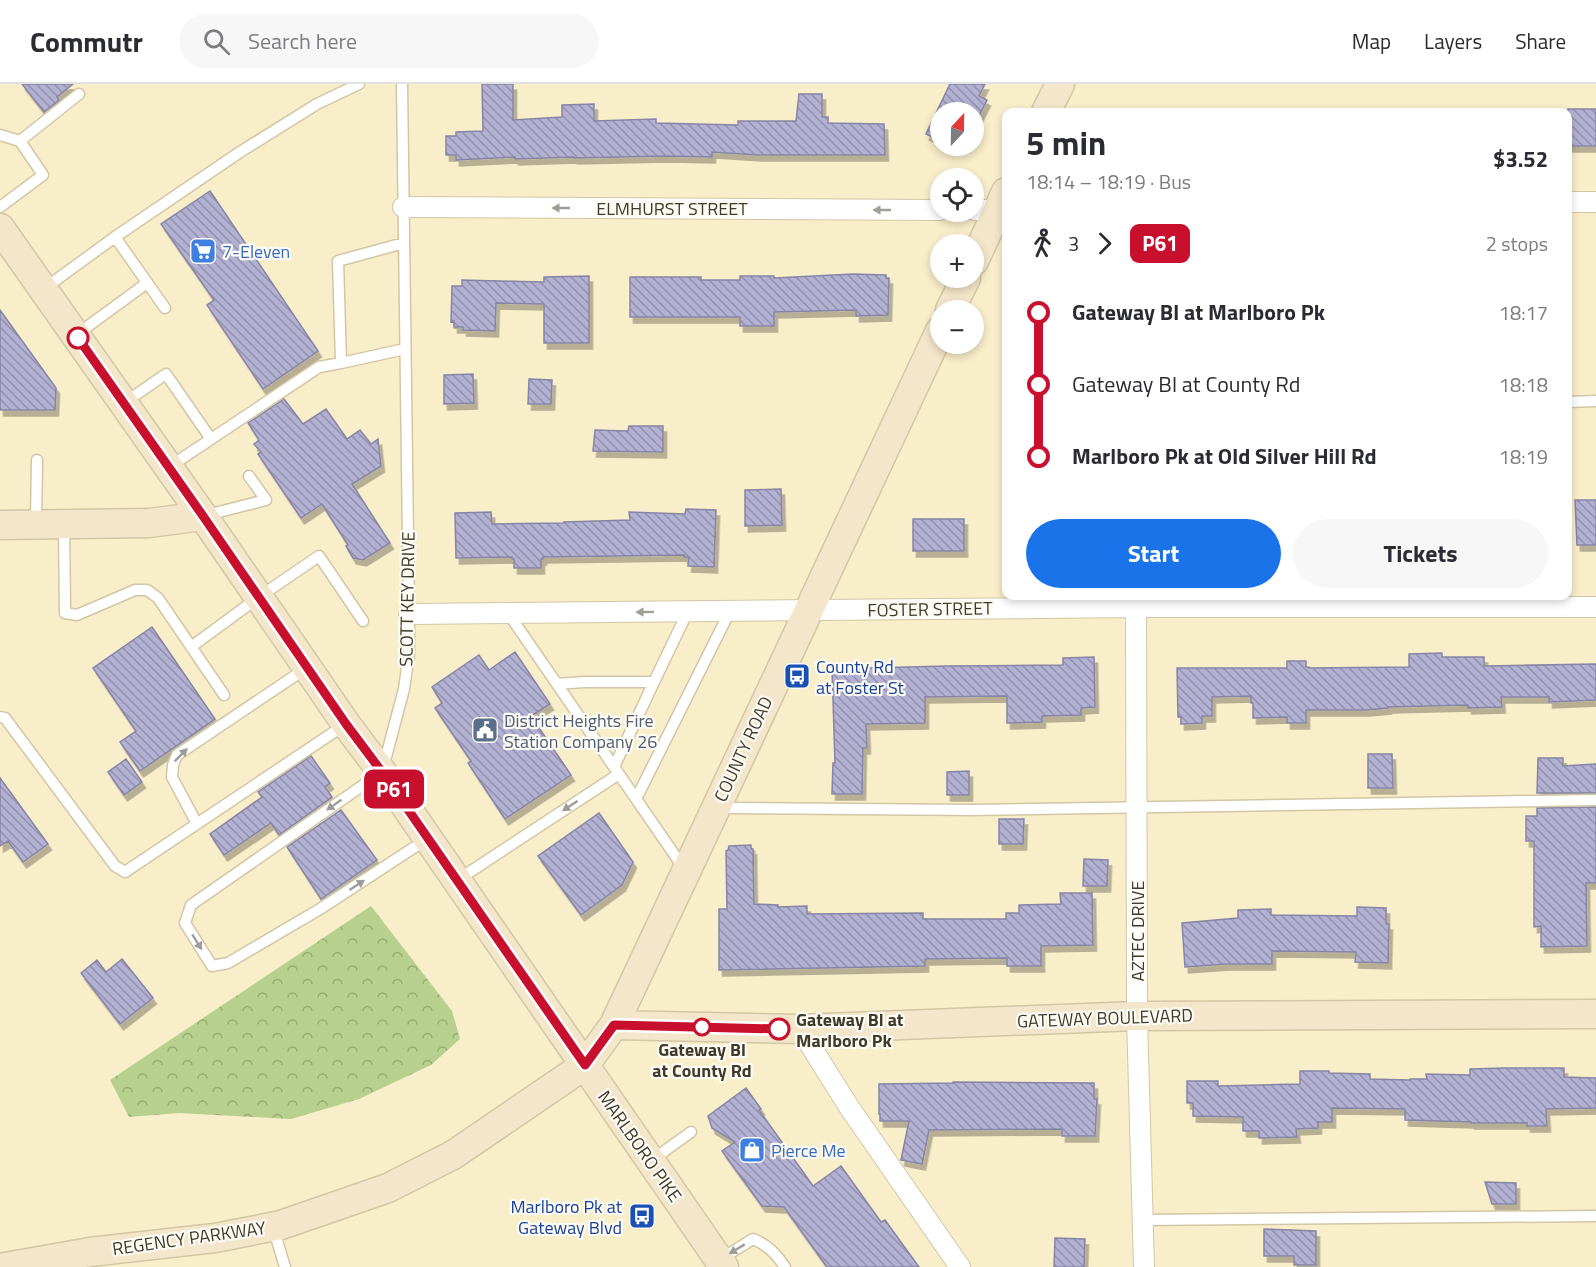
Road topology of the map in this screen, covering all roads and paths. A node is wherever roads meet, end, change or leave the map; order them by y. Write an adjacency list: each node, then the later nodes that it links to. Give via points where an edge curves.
1 (358, 84): 16 (lane, via 317,104)
2 (402, 84): 12 (lane, SCOTT KEY DRIVE)
3 (1060, 84): 5 (street)
4 (80, 94): 7 (lane)
5 (1048, 108)
6 (0, 135): 7 (lane)
7 (20, 141): 11 (lane, via 44,175)
8 (1572, 202): 9 (street)
9 (1596, 202)
10 (992, 204): 14 (street)
11 (0, 207)
12 (403, 207): 13 (street, ELMHURST STREET, one-way to 12); 17 (lane, SCOTT KEY DRIVE)
13 (930, 210)
14 (983, 234)
15 (3, 237): 19 (street, MARLBORO PIKE)
16 (115, 237): 18 (lane); 19 (lane)
17 (404, 243): 22 (lane, SCOTT KEY DRIVE); 24 (lane, via 338,261)
18 (147, 282): 20 (lane); 21 (lane)
19 (44, 289): 21 (street, MARLBORO PIKE)
20 (165, 308)
21 (76, 335): 27 (street, MARLBORO PIKE)
22 (405, 349): 24 (lane); 43 (lane, SCOTT KEY DRIVE)
23 (930, 352): 39 (street, COUNTY ROAD)
24 (341, 363): 28 (lane, via 319,367)
25 (1596, 401): 26 (lane)
26 (1572, 402)
27 (124, 403): 28 (lane, via 166,374); 30 (street, MARLBORO PIKE)
28 (211, 439): 30 (lane)
29 (37, 460): 34 (lane)
30 (169, 467): 32 (street, MARLBORO PIKE)
31 (249, 476): 32 (lane, via 266,500)
32 (203, 516): 33 (street, via 149,523); 36 (street, MARLBORO PIKE)
33 (64, 523): 34 (street); 45 (lane, via 65,613 77,615 135,590 147,590 158,598)
34 (36, 524): 35 (street)
35 (0, 525)
36 (259, 597): 44 (lane, via 319,556); 45 (lane); 46 (street, MARLBORO PIKE)
37 (1136, 601): 38 (street, FOSTER STREET); 39 (street, FOSTER STREET); 57 (street, AZTEC DRIVE)
38 (1596, 607)
39 (808, 610): 41 (street, FOSTER STREET); 56 (street, COUNTY ROAD)
40 (688, 611): 41 (street, FOSTER STREET); 42 (street, FOSTER STREET, one-way to 42); 47 (lane)
41 (730, 611): 54 (lane)
42 (508, 613): 43 (street, FOSTER STREET); 48 (lane)
43 (409, 614): 53 (lane, SCOTT KEY DRIVE, via 404,690)
44 (363, 621)
45 (191, 647): 49 (lane)
46 (308, 668): 51 (street, MARLBORO PIKE); 58 (lane, one-way to 46, via 172,777 177,755)
47 (654, 682): 48 (lane); 52 (lane)
48 (557, 684): 52 (lane)
49 (224, 695)
50 (0, 717): 58 (lane, via 5,718 115,866 125,873)
51 (346, 724): 53 (street, MARLBORO PIKE); 58 (lane)
52 (616, 770): 54 (lane); 61 (lane, one-way to 61)
53 (382, 772): 59 (street, MARLBORO PIKE); 59 (lane, one-way to 59, via 191,905 185,922 212,966 228,963 320,909)
54 (636, 799): 60 (lane)
55 (1596, 800): 57 (lane)
56 (716, 808): 57 (lane); 60 (street, COUNTY ROAD)
57 (1137, 808): 63 (street, AZTEC DRIVE)
58 (197, 824)
59 (428, 838): 61 (street, MARLBORO PIKE)
60 (686, 871): 64 (street, COUNTY ROAD)
61 (457, 880): 66 (street, MARLBORO PIKE)
62 (1596, 1014): 63 (street, GATEWAY BOULEVARD)
63 (1137, 1016): 65 (street, GATEWAY BOULEVARD); 70 (street, AZTEC DRIVE)
64 (614, 1025): 65 (street, GATEWAY BOULEVARD); 66 (street, COUNTY ROAD)
65 (800, 1029): 76 (street)
66 (585, 1065): 68 (street, MARLBORO PIKE); 71 (street, REGENCY PARKWAY, via 453,1155 388,1188)
67 (691, 1132): 68 (lane)
68 (651, 1161): 72 (street, MARLBORO PIKE)
69 (1596, 1216): 70 (lane)
70 (1143, 1220): 77 (street, AZTEC DRIVE)
71 (273, 1227): 73 (street, REGENCY PARKWAY); 74 (lane)
72 (721, 1264): 75 (lane, one-way to 72, via 775,1252 753,1239)
73 (5, 1267)
74 (285, 1267)
75 (785, 1267)
76 (960, 1267)
77 (1144, 1267)

